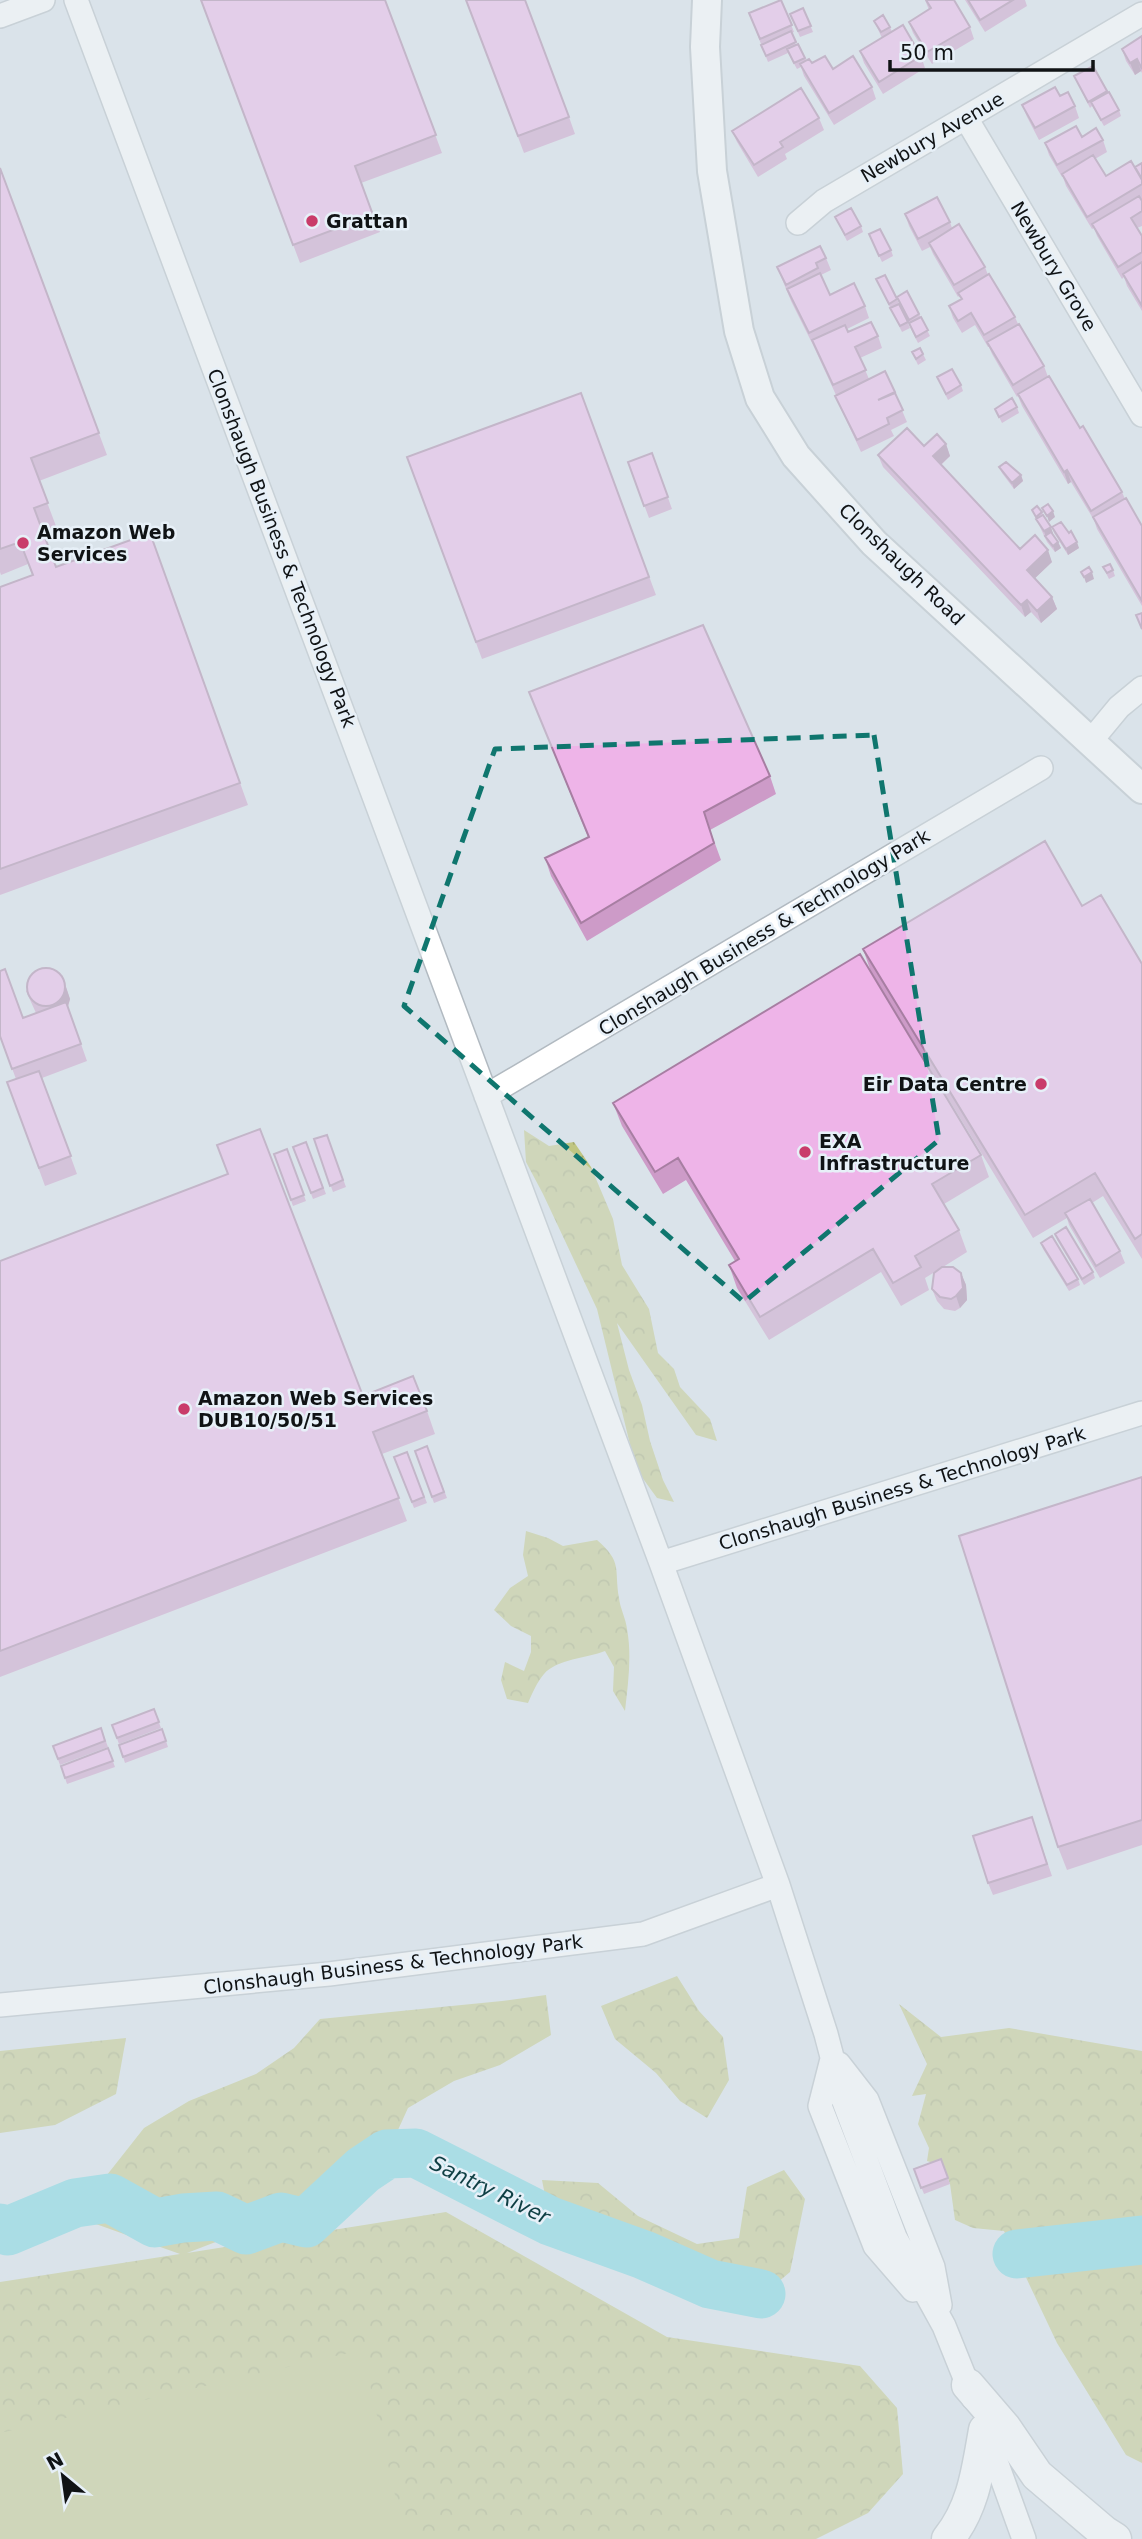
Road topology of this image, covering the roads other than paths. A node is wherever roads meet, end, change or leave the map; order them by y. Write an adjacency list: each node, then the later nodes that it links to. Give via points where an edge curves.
1 (43, 0): 5 (street)
2 (76, 0): 13 (street, Clonshaugh Business & Technology Park)
3 (707, 0): 10 (street, Clonshaugh Road, via 712,171 739,331 760,398 796,456 874,543)
4 (1142, 14): 6 (street, Newbury Avenue)
5 (0, 16)
6 (965, 118): 7 (street, Newbury Avenue, via 824,201); 8 (street, Newbury Grove)
7 (798, 223)
8 (1142, 415)
9 (1142, 688): 10 (street)
10 (1090, 742): 12 (street, Clonshaugh Road)
11 (1041, 768): 13 (street, Clonshaugh Business & Technology Park)
12 (1142, 789)
13 (486, 1096): 15 (street, Clonshaugh Business & Technology Park)
14 (1142, 1413): 15 (street, Clonshaugh Business & Technology Park)
15 (661, 1563): 16 (street, Clonshaugh Business & Technology Park)
16 (778, 1885): 17 (street, Clonshaugh Business & Technology Park, via 643,1934 329,1974); 18 (street, Clonshaugh Business & Technology Park)
17 (0, 2006)
18 (833, 2056): 19 (street, Clonshaugh Business & Technology Park, via 867,2100 933,2267); 19 (street, Clonshaugh Business & Technology Park, via 820,2106 875,2246)
19 (944, 2326): 20 (street, Clonshaugh Business & Technology Park)
20 (968, 2385): 21 (street, Clonshaugh Business & Technology Park); 24 (main road, via 1037,2475)
21 (985, 2430): 22 (main road, via 975,2483 961,2522); 23 (street, Clonshaugh Business & Technology Park)
22 (948, 2539)
23 (1024, 2539)
24 (1115, 2539)

